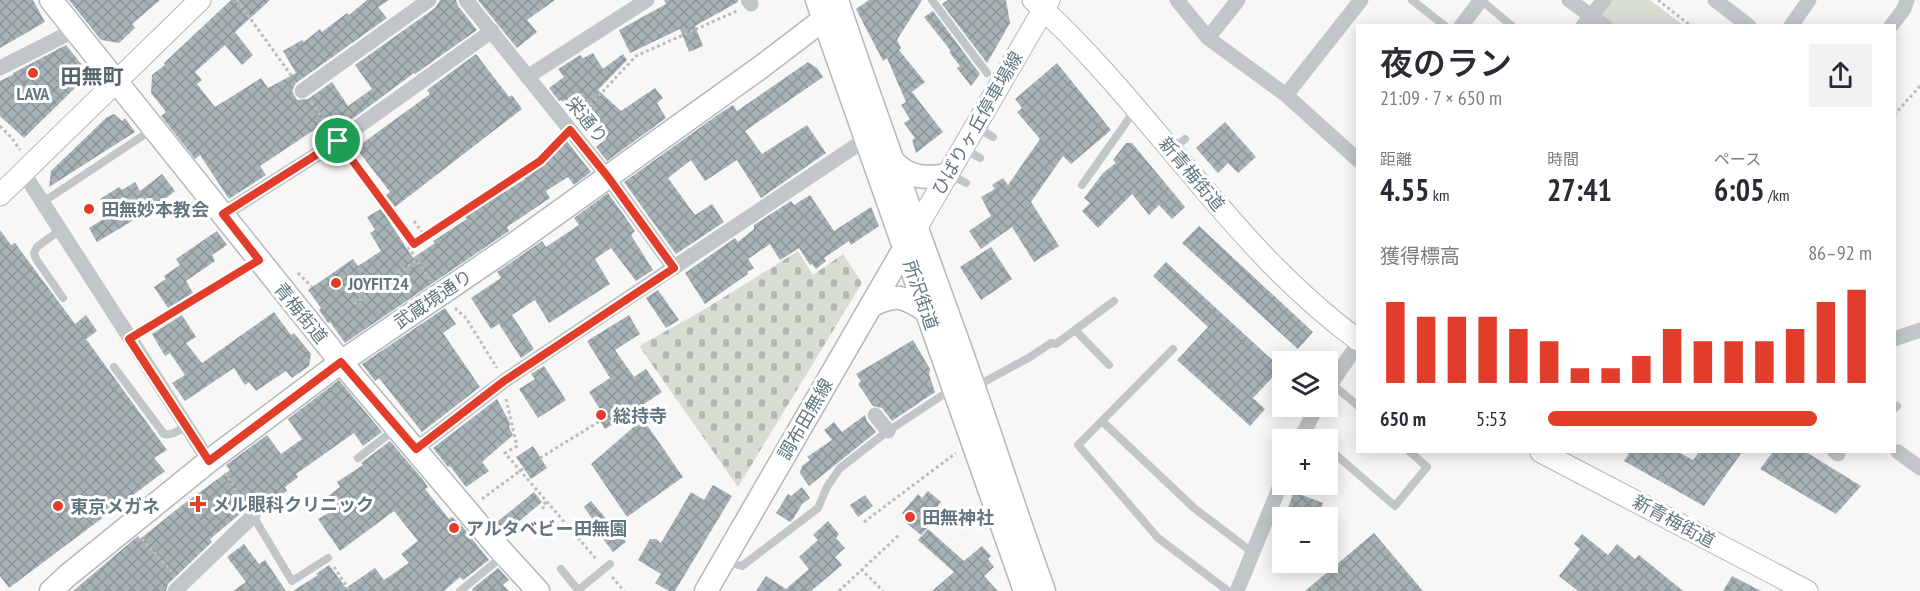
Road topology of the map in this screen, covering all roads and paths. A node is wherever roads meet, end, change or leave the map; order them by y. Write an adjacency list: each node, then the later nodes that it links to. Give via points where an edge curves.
1 (51, 0): 31 (main road, 青梅街道)
2 (200, 0): 37 (main road)
3 (237, 0): 39 (path)
4 (429, 0): 39 (street)
5 (466, 0): 32 (street, 栄通り)
6 (647, 0): 36 (street)
7 (837, 0): 49 (main road, 所沢街道)
8 (932, 0): 35 (lane)
9 (1177, 0): 33 (street)
10 (1238, 0): 33 (street)
11 (1361, 0): 40 (street)
12 (1412, 0): 24 (lane)
13 (1569, 0): 23 (street)
14 (1604, 0): 23 (street)
15 (1658, 0): 27 (path)
16 (1715, 0): 28 (street)
17 (1809, 0): 29 (street)
18 (1907, 0): 30 (street)
19 (1479, 1): 25 (street); 26 (lane)
20 (750, 2): 45 (path, via 636,56)
21 (1042, 3): 41 (main road, 新青梅街道); 52 (main road, ひばりヶ丘停車場線, via 984,132)
22 (820, 10): 46 (main road, 所沢街道); 51 (main road, 武蔵境通り, via 761,67)
23 (1587, 20)
24 (1442, 24)
25 (1462, 24)
26 (1509, 24)
27 (1688, 24)
28 (1746, 24)
29 (1792, 24)
30 (1893, 24)
31 (75, 30): 34 (street); 37 (main road, 青梅街道)
32 (492, 31): 36 (street, 栄通り); 47 (street)
33 (1208, 38): 40 (street)
34 (0, 68)
35 (987, 73)
36 (527, 77): 45 (street, 栄通り)
37 (115, 81): 44 (main road, 青梅街道); 50 (main road)
38 (1920, 86): 42 (path)
39 (302, 91): 47 (path)
40 (1286, 95): 48 (street)
41 (1136, 109): 53 (lane); 78 (main road, 新青梅街道, via 1178,144 1250,243 1303,297)
42 (1896, 113)
43 (0, 126): 50 (path, via 11,137)
44 (154, 128): 55 (lane); 56 (main road, 青梅街道)
45 (569, 129): 51 (street, 栄通り); 59 (path, via 540,161)
46 (866, 139): 60 (main road, 所沢街道); 64 (street)
47 (338, 141): 56 (street); 61 (path)
48 (1356, 158)
49 (892, 160): 52 (main road, via 902,171 920,176); 60 (main road, 所沢街道)
50 (23, 162): 54 (main road); 55 (street)
51 (608, 177): 64 (street, 栄通り); 81 (main road, 武蔵境通り)
52 (954, 177): 60 (main road, ひばりヶ丘停車場線)
53 (1082, 184)
54 (0, 195)
55 (43, 202): 58 (street)
56 (223, 214): 62 (main road, 青梅街道)
57 (414, 221): 59 (path)
58 (60, 230): 68 (lane, via 34,253); 77 (street)
59 (425, 237): 61 (path)
60 (910, 238): 72 (main road, 調布田無線); 73 (main road, 所沢街道); 86 (main road, 所沢街道)
61 (414, 244): 63 (path, via 409,248)
62 (259, 260): 77 (lane); 81 (main road, 青梅街道)
63 (417, 260): 67 (path); 70 (path)
64 (674, 268): 97 (street, via 504,381)
65 (298, 273): 66 (path)
66 (312, 287)
67 (436, 288)
68 (63, 298)
69 (1114, 301): 74 (lane)
70 (354, 304)
71 (451, 305): 85 (path, via 466,318)
72 (871, 306): 73 (main road, via 888,297 901,297); 119 (main road, 調布田無線)
73 (926, 311): 86 (main road, 所沢街道)
74 (1075, 330): 82 (lane); 86 (lane, via 1056,344 1051,343)
75 (1920, 330): 76 (street)
76 (1896, 338)
77 (129, 339): 93 (street)
78 (1356, 340)
79 (1356, 345): 84 (street)
80 (1173, 349): 92 (lane)
81 (341, 362): 94 (main road, 青梅街道); 104 (main road, 武蔵境通り, via 237,434)
82 (1109, 365)
83 (114, 367): 93 (lane, via 164,434)
84 (1338, 372)
85 (503, 378)
86 (963, 388): 95 (lane); 96 (main road, 所沢街道); 134 (main road, 所沢街道, via 1009,495)
87 (504, 390): 107 (path, via 517,446 505,453)
88 (1338, 392): 89 (lane)
89 (1356, 405)
90 (875, 415): 95 (street)
91 (600, 421): 103 (path)
92 (1102, 421): 116 (lane, via 1194,508); 135 (lane, via 1078,445 1158,538)
93 (186, 426): 104 (street)
94 (397, 427): 97 (main road, 青梅街道); 102 (lane)
95 (888, 431): 119 (lane, via 840,468 818,508 742,566)
96 (972, 442): 113 (path); 133 (main road, 所沢街道)
97 (416, 449): 117 (main road, 青梅街道)
98 (1896, 452): 106 (street)
99 (1411, 453): 101 (lane, via 1427,467 1395,506)
100 (1543, 453): 137 (main road, 新青梅街道)
101 (1338, 457)
102 (358, 458)
103 (540, 458)
104 (212, 459): 112 (path); 124 (main road, 武蔵境通り)
105 (524, 468): 107 (path)
106 (1920, 468)
107 (519, 471): 109 (path); 110 (path)
108 (1276, 495): 116 (street)
109 (477, 502)
110 (546, 502): 111 (path); 120 (path)
111 (544, 508)
112 (254, 516): 118 (lane, via 292,581); 123 (street)
113 (864, 522)
114 (136, 534): 123 (path)
115 (900, 534): 122 (path)
116 (1252, 552): 136 (street)
117 (504, 555): 126 (lane); 127 (main road, 青梅街道)
118 (328, 558): 125 (path)
119 (722, 562): 130 (main road, 調布田無線)
120 (607, 566): 128 (lane); 129 (path)
121 (561, 570): 128 (lane)
122 (861, 570): 131 (path); 132 (path)
123 (179, 587)
124 (51, 591)
125 (350, 591)
126 (460, 591)
127 (538, 591)
128 (578, 591)
129 (624, 591)
130 (706, 591)
131 (839, 591)
132 (883, 591)
133 (1025, 591)
134 (1044, 591)
135 (1228, 591)
136 (1237, 591)
137 (1807, 591)

